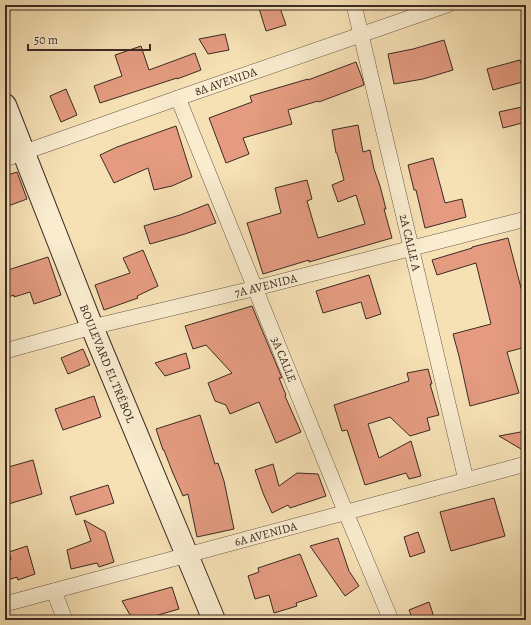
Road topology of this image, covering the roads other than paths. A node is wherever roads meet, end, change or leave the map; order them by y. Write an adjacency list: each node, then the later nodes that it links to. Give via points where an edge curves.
1 (354, 5): 3 (street, 2A CALLE A)
2 (447, 5): 3 (street, 8A AVENIDA)
3 (361, 35): 4 (street, 8A AVENIDA); 8 (street, 2A CALLE A)
4 (178, 98): 6 (street, 8A AVENIDA); 9 (street, 3A CALLE)
5 (5, 105): 6 (main road, BOULEVARD EL TRÉBOL)
6 (15, 156): 10 (main road, BOULEVARD EL TRÉBOL)
7 (526, 219): 8 (street, 7A AVENIDA)
8 (411, 249): 9 (street, 7A AVENIDA); 13 (street, 2A CALLE A)
9 (256, 288): 10 (street, 7A AVENIDA); 14 (street, 3A CALLE)
10 (92, 327): 11 (street, 7A AVENIDA); 15 (main road, BOULEVARD EL TRÉBOL)
11 (5, 351)
12 (526, 464): 13 (street, 6A AVENIDA)
13 (466, 480): 14 (street, 6A AVENIDA)
14 (346, 513): 15 (street, 6A AVENIDA); 20 (street, 3A CALLE)
15 (188, 555): 16 (street, 6A AVENIDA); 19 (main road, BOULEVARD EL TRÉBOL)
16 (54, 591): 17 (street, 6A AVENIDA); 18 (street)
17 (5, 604)
18 (65, 620)
19 (214, 620)
20 (391, 620)

